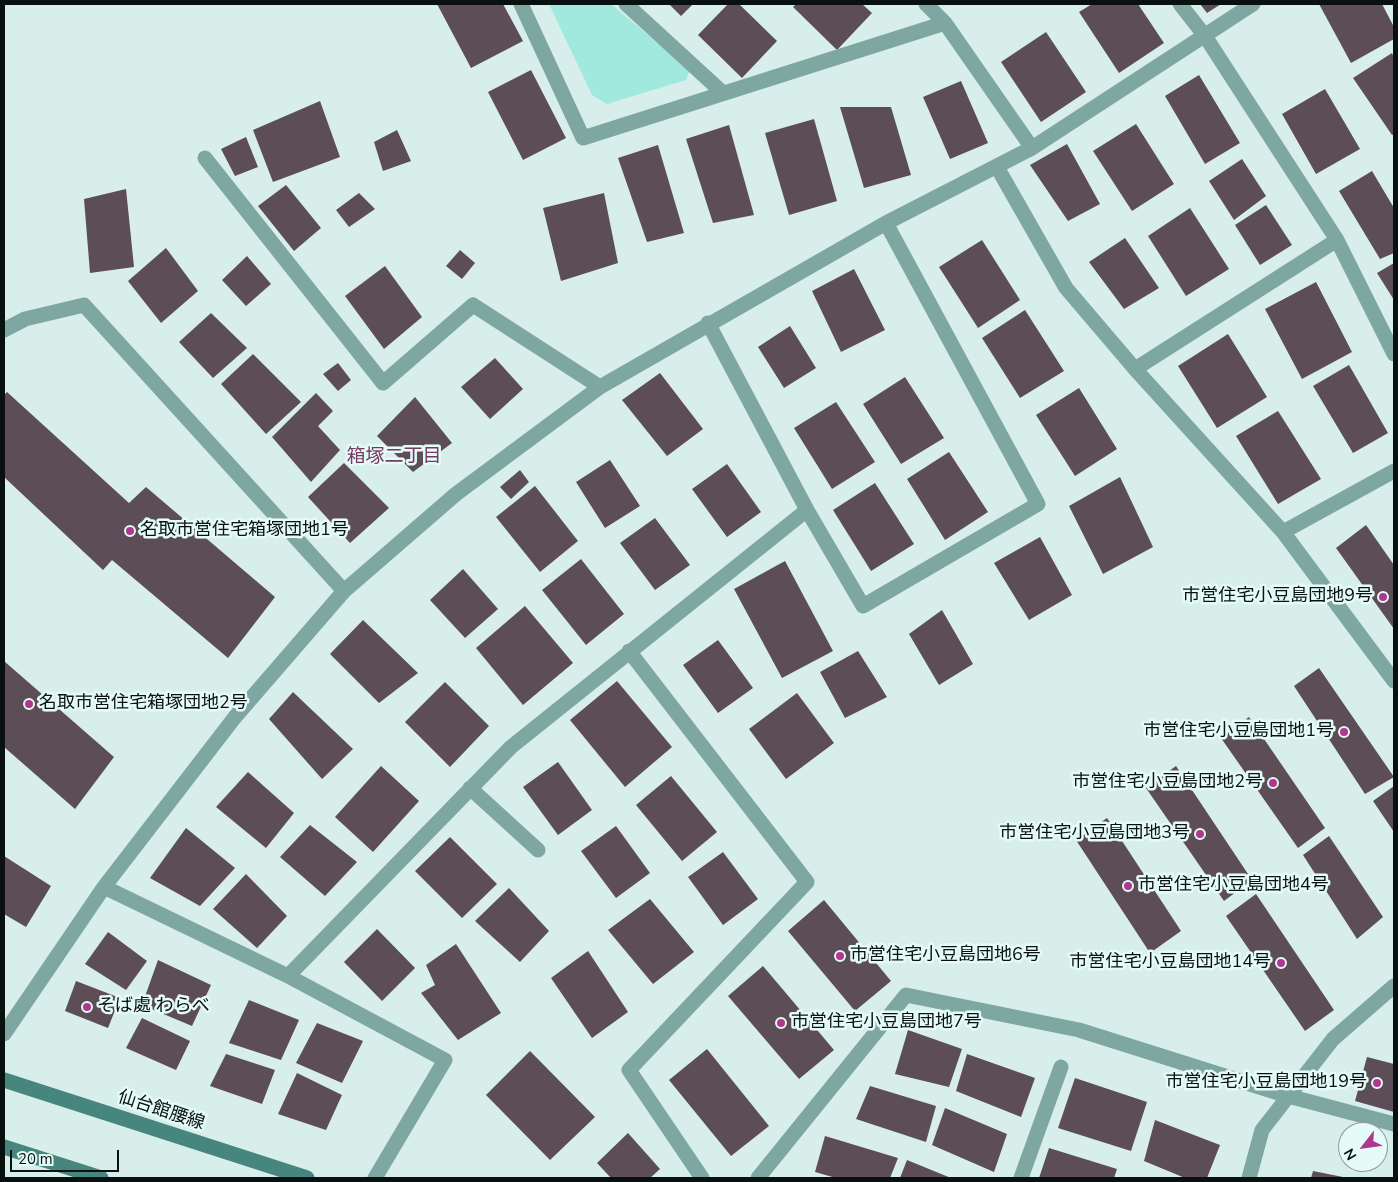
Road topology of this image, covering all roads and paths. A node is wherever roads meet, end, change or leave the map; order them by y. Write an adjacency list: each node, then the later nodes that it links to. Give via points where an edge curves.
1 (521, 4): 8 (street, via 584,138)
2 (626, 4): 8 (street)
3 (926, 4): 6 (street)
4 (1180, 4): 7 (street)
5 (1253, 4): 7 (street)
6 (945, 23): 8 (street); 9 (street)
7 (1205, 36): 9 (street); 13 (street)
8 (723, 93)
9 (1032, 148): 11 (street)
10 (205, 158): 18 (street, via 383,383 473,304)
11 (997, 167): 12 (street); 17 (street, via 1066,288)
12 (886, 223): 14 (street); 20 (street, via 1038,504 863,606)
13 (1337, 240): 16 (street); 17 (street)
14 (708, 323): 18 (street); 20 (street)
15 (4, 330): 22 (street, via 25,319 84,305)
16 (1394, 354)
17 (1135, 369): 21 (street)
18 (600, 387): 22 (street, via 456,494)
19 (1394, 471): 21 (street)
20 (807, 510): 23 (street)
21 (1283, 532): 24 (street)
22 (344, 591): 27 (street, via 235,718)
23 (629, 651): 25 (street, via 511,747); 39 (street, via 807,882 629,1070)
24 (1394, 681)
25 (470, 788): 26 (street); 28 (street)
26 (538, 850)
27 (104, 888): 28 (street); 30 (street)
28 (288, 976): 38 (street, via 445,1060)
29 (1394, 986): 33 (street, via 1333,1039)
30 (4, 1034)
31 (1061, 1067): 41 (street)
32 (4, 1080): 37 (main road, 仙台館腰線)
33 (1288, 1096): 34 (street); 40 (street, via 1079,1030 906,995); 42 (street, via 1262,1130)
34 (1394, 1124)
35 (4, 1147): 36 (main road)
36 (101, 1178)
37 (307, 1178)
38 (375, 1178)
39 (702, 1178)
40 (758, 1178)
41 (1021, 1178)
42 (1249, 1178)

